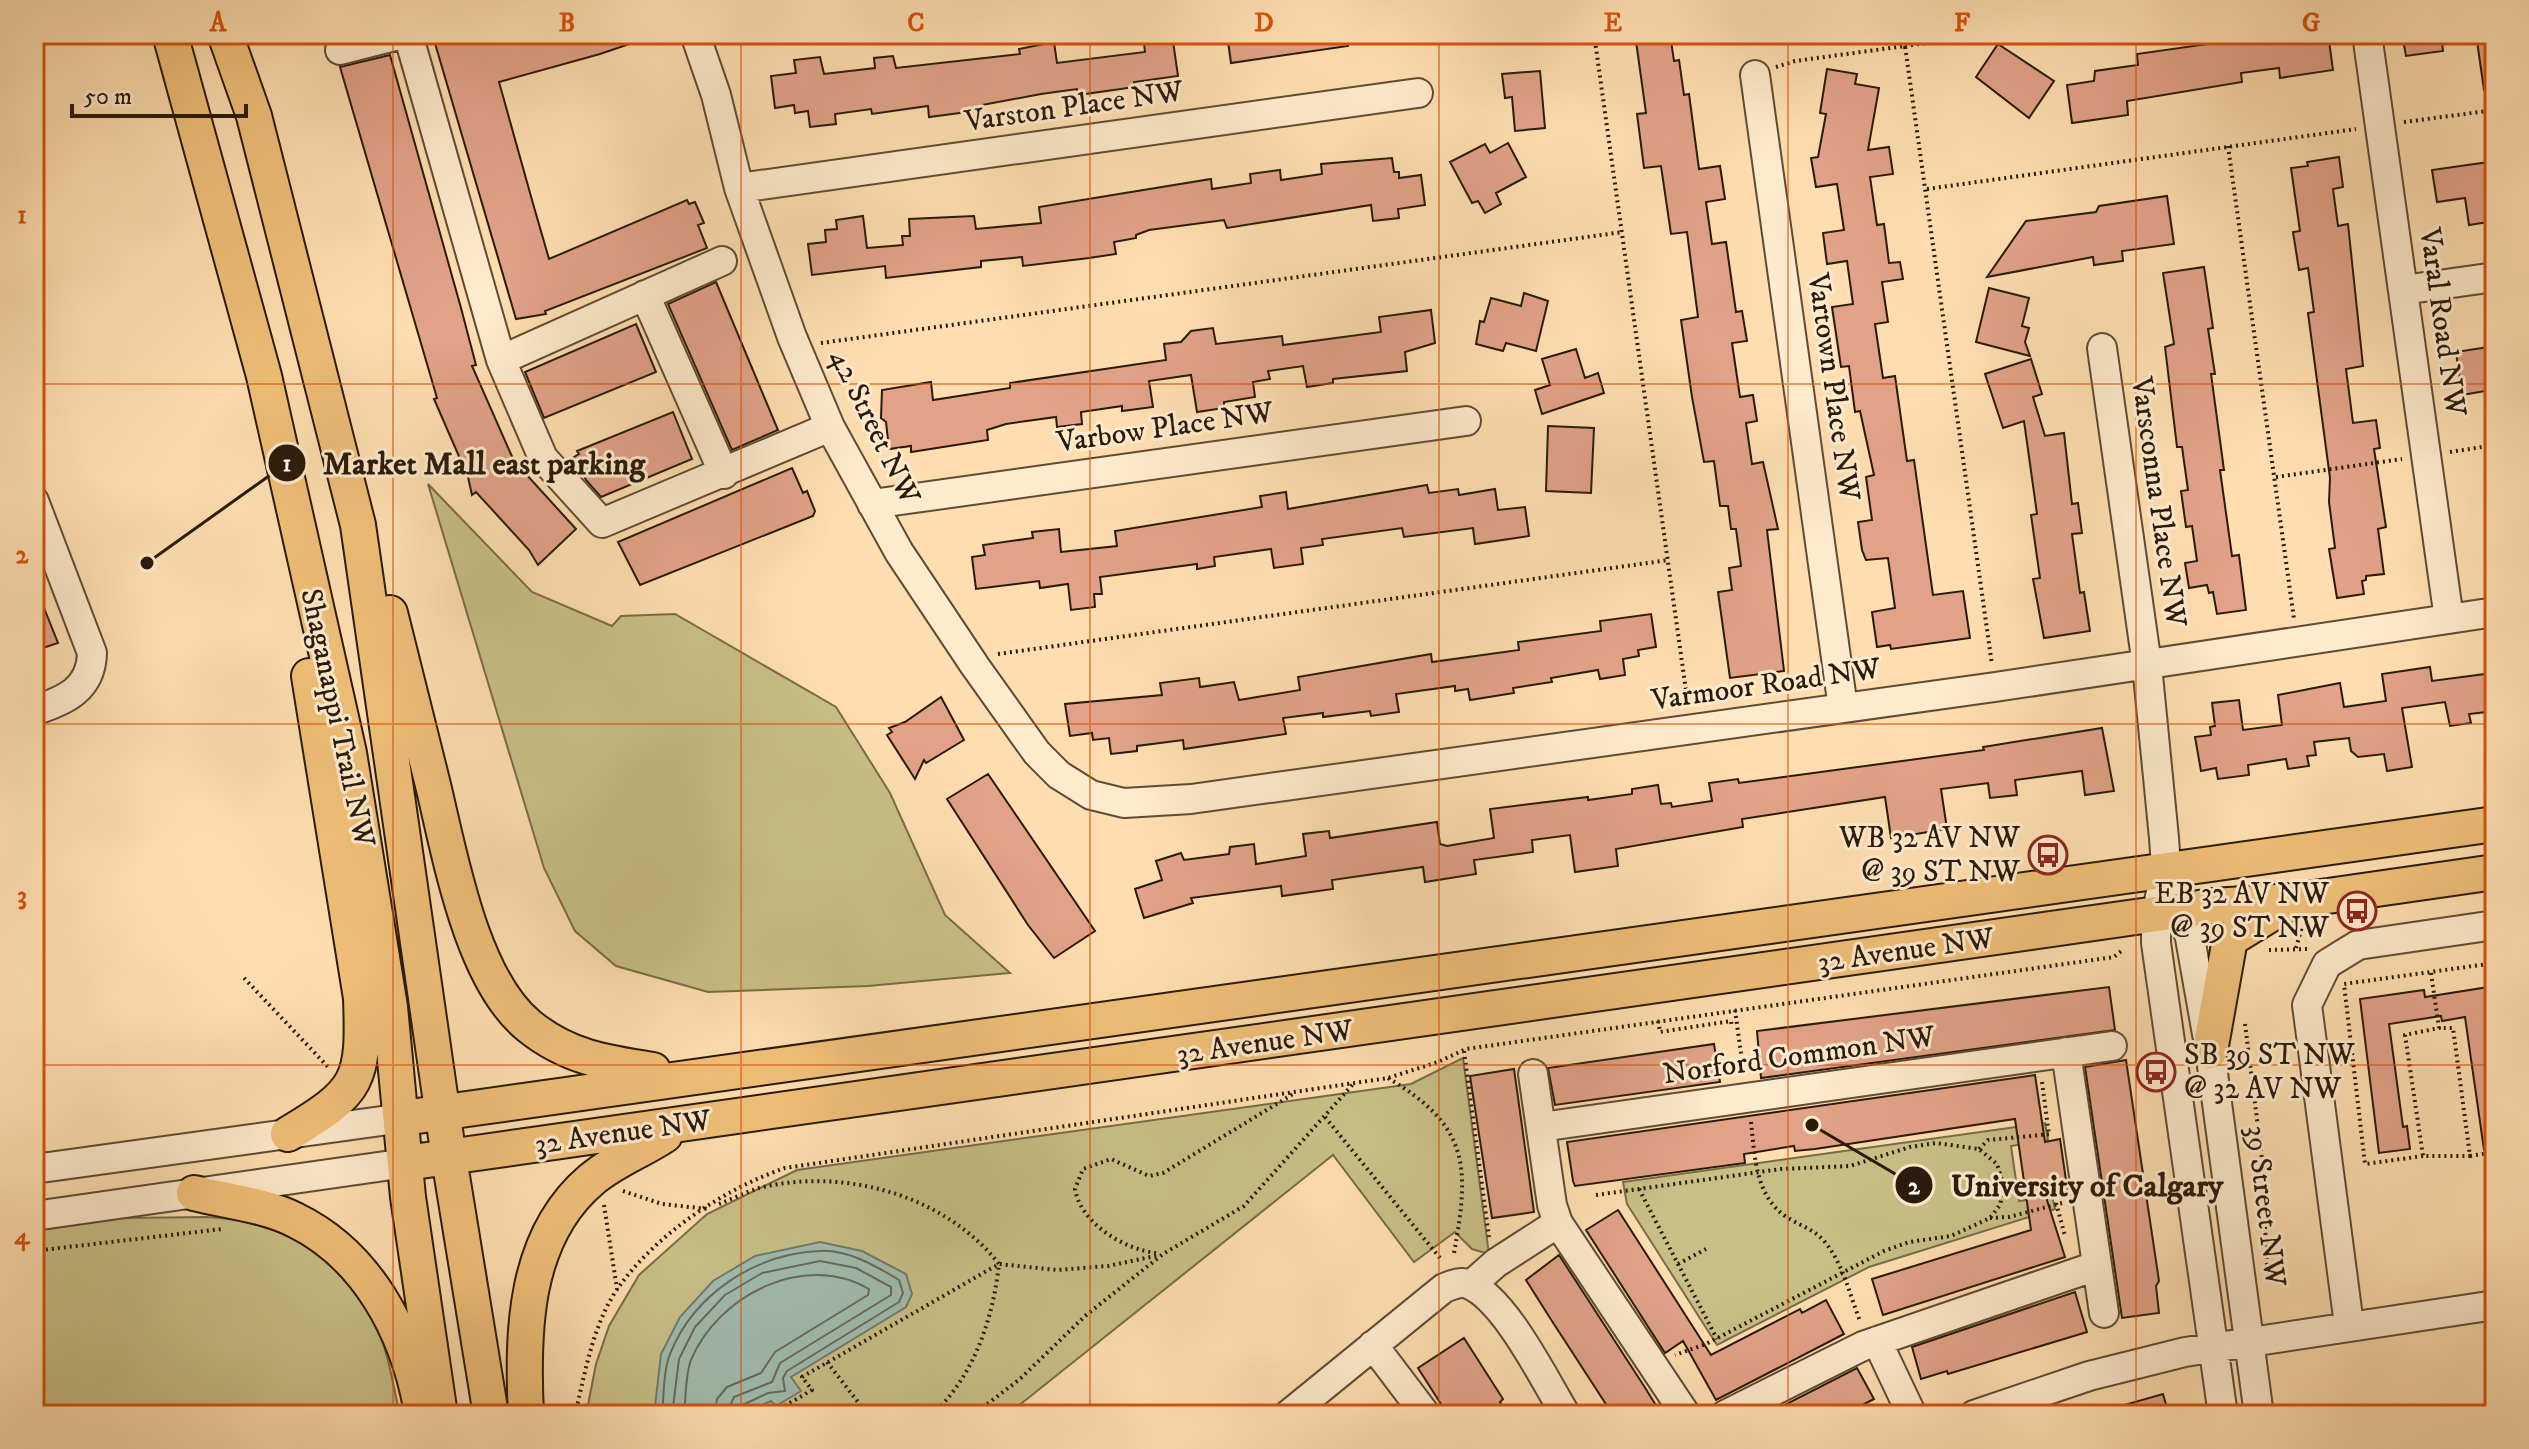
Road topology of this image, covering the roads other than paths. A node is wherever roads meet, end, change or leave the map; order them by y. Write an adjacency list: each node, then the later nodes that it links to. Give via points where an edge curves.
1 (170, 34): 23 (main road, Shaganappi Trail NW, via 256,348)
2 (225, 34): 21 (main road, Shaganappi Trail NW, via 254,116)
3 (406, 34): 6 (street); 15 (street)
4 (695, 34): 9 (street, 42 Street NW)
5 (2367, 34): 12 (street, Varal Road NW)
6 (340, 50)
7 (1755, 75): 26 (street, Vartown Place NW)
8 (1418, 93): 9 (street, Varston Place NW)
9 (739, 188): 17 (street, 42 Street NW)
10 (722, 261): 13 (street)
11 (2495, 277): 12 (street)
12 (2403, 290): 24 (street, Varal Road NW)
13 (645, 295): 15 (street); 18 (street)
14 (2102, 348): 25 (street, Varsconna Place NW)
15 (501, 360): 18 (street, via 543,458 602,523)
16 (1466, 421): 20 (street, Varbow Place NW)
17 (830, 427): 18 (street); 20 (street, 42 Street NW)
18 (724, 474)
19 (34, 501): 27 (street, via 92,653 88,677 79,690)
20 (872, 504): 28 (street, 42 Street NW, via 1037,753)
21 (358, 525): 39 (main road, via 374,548 458,889 505,1002 529,1026 589,1061); 40 (main road, Shaganappi Trail NW)
22 (2495, 612): 24 (street, Varmoor Road NW)
23 (317, 617): 41 (main road, Shaganappi Trail NW, via 349,753); 44 (main road, via 306,658 361,998 361,1064 354,1083 336,1103)
24 (2449, 619): 25 (street, Varmoor Road NW)
25 (2147, 665): 26 (street, Varmoor Road NW); 30 (street, 39 Street NW)
26 (1843, 708): 28 (street, Varmoor Road NW, via 1191,799 1124,803)
27 (34, 711)
28 (1091, 795)
29 (2495, 824): 30 (main road, 32 Avenue NW)
30 (2166, 867): 33 (street, 39 Street NW); 39 (main road, 32 Avenue NW)
31 (2495, 872): 32 (main road, 32 Avenue NW)
32 (2293, 901): 33 (main road, 32 Avenue NW); 36 (main road, via 2230,939)
33 (2169, 914): 36 (street, 39 Street NW); 42 (main road, 32 Avenue NW); 59 (street, 39 Street NW, via 2162,989)
34 (2495, 925): 55 (street, via 2358,945 2327,964 2307,1005)
35 (2112, 1046): 37 (street, Norford Common NW)
36 (2210, 1051): 57 (street, 39 Street NW)
37 (2066, 1052): 43 (street, Norford Common NW); 51 (street)
38 (1533, 1074): 43 (street)
39 (693, 1076): 40 (main road, 32 Avenue NW)
40 (442, 1112): 41 (main road, 32 Avenue NW); 45 (main road, Shaganappi Trail NW)
41 (403, 1118): 44 (street, 32 Avenue NW); 46 (main road, Shaganappi Trail NW)
42 (678, 1126): 45 (main road, 32 Avenue NW); 63 (main road, via 591,1180 560,1215 536,1272 526,1320)
43 (1541, 1127): 50 (street)
44 (288, 1134): 47 (street, 32 Avenue NW)
45 (449, 1158): 46 (main road, 32 Avenue NW); 62 (main road, Shaganappi Trail NW)
46 (406, 1163): 48 (street, 32 Avenue NW); 61 (main road, Shaganappi Trail NW)
47 (34, 1169)
48 (194, 1193): 49 (street, 32 Avenue NW); 60 (main road, via 293,1218 362,1269 404,1349)
49 (34, 1216)
50 (1558, 1223): 52 (street); 67 (street)
51 (2096, 1266): 54 (street); 56 (street)
52 (1471, 1285): 58 (street, via 1444,1288); 66 (street, via 1494,1302)
53 (2495, 1305): 55 (street)
54 (2104, 1313)
55 (2349, 1325): 57 (street)
56 (1870, 1334): 68 (street); 69 (street)
57 (2249, 1341): 59 (street); 72 (street, 39 Street NW)
58 (1373, 1345): 64 (street); 65 (street)
59 (2214, 1347): 70 (street, via 2089,1376); 71 (street, 39 Street NW)
60 (422, 1415)
61 (440, 1415)
62 (491, 1415)
63 (526, 1415)
64 (1288, 1415)
65 (1426, 1415)
66 (1566, 1415)
67 (1686, 1415)
68 (1725, 1415)
69 (1912, 1415)
70 (1974, 1415)
71 (2223, 1415)
72 (2259, 1415)

